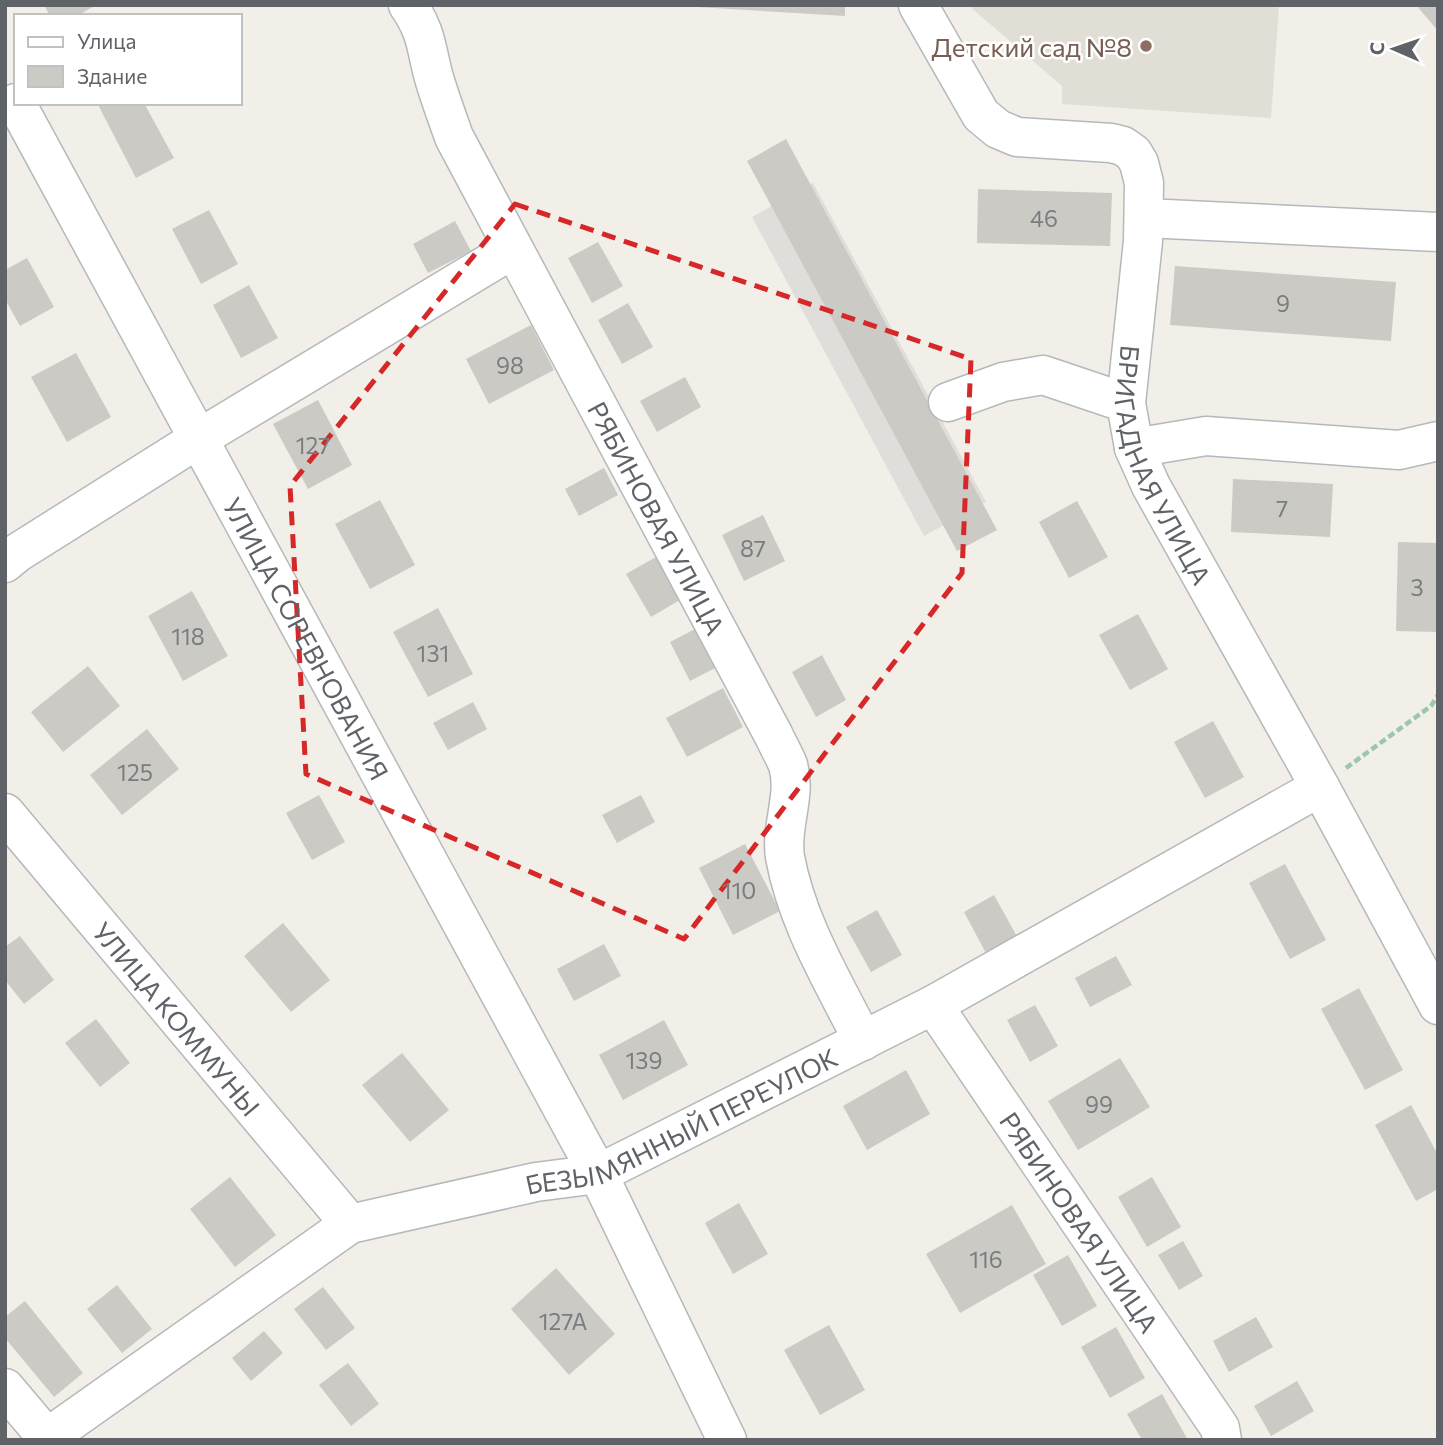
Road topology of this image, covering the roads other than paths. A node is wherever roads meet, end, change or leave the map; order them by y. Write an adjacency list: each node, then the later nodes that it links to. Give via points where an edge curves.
1 (408, 5): 8 (street, РЯБИНОВАЯ УЛИЦА, via 429,47 433,75 454,137)
2 (918, 5): 6 (street, БРИГАДНАЯ УЛИЦА, via 981,115 998,129 1017,137 1096,140 1133,153 1144,183)
3 (5, 83): 4 (street, УЛИЦА СОРЕВНОВАНИЯ)
4 (14, 99)
5 (17, 105): 11 (street, УЛИЦА СОРЕВНОВАНИЯ)
6 (1144, 218): 7 (street); 10 (street, БРИГАДНАЯ УЛИЦА)
7 (1438, 232)
8 (513, 249): 11 (street); 19 (street, РЯБИНОВАЯ УЛИЦА, via 788,766 783,838 800,913)
9 (948, 402): 10 (street, via 1003,382 1043,375)
10 (1126, 403): 13 (street, БРИГАДНАЯ УЛИЦА)
11 (198, 439): 14 (street); 20 (street, УЛИЦА СОРЕВНОВАНИЯ)
12 (1438, 441): 13 (street, via 1399,450 1206,436)
13 (1134, 448): 15 (street, БРИГАДНАЯ УЛИЦА, via 1150,486)
14 (5, 563)
15 (1320, 787): 17 (street, БЕЗЫМЯННЫЙ ПЕРЕУЛОК); 18 (street, БРИГАДНАЯ УЛИЦА)
16 (5, 813): 21 (street, УЛИЦА КОММУНЫ)
17 (933, 1005): 19 (street, БЕЗЫМЯННЫЙ ПЕРЕУЛОК); 25 (street, РЯБИНОВАЯ УЛИЦА, via 1220,1428)
18 (1438, 1005)
19 (863, 1041): 20 (street, БЕЗЫМЯННЫЙ ПЕРЕУЛОК)
20 (597, 1174): 21 (street, БЕЗЫМЯННЫЙ ПЕРЕУЛОК, via 536,1182); 24 (street, УЛИЦА СОРЕВНОВАНИЯ)
21 (350, 1224): 23 (street, БЕЗЫМЯННЫЙ ПЕРЕУЛОК)
22 (5, 1388): 23 (street)
23 (47, 1439)
24 (727, 1440)
25 (1222, 1440)

